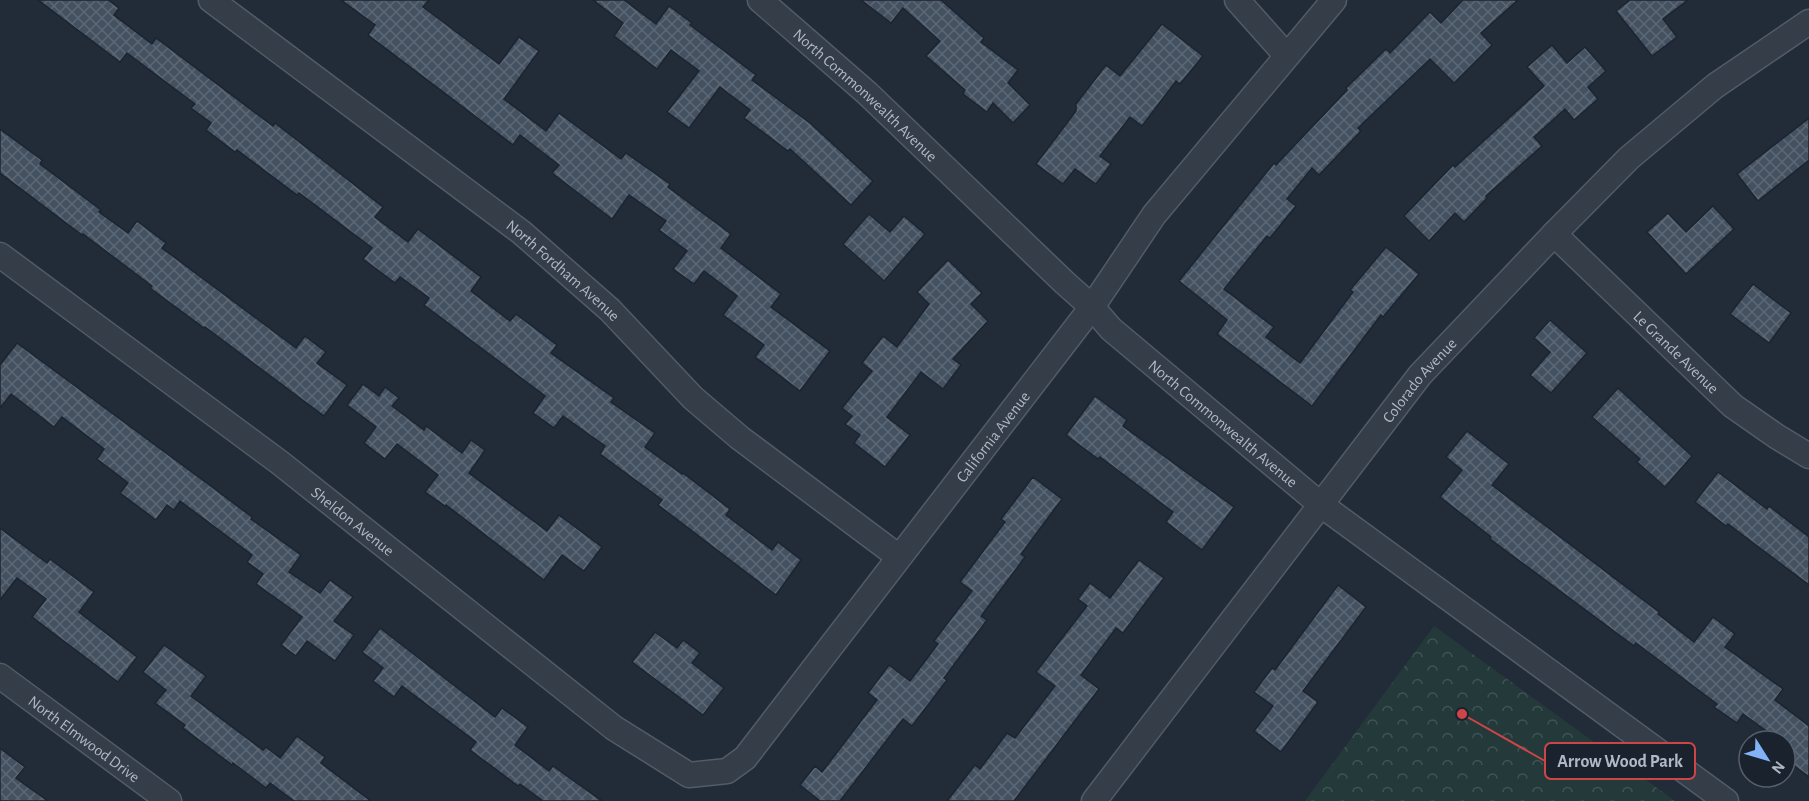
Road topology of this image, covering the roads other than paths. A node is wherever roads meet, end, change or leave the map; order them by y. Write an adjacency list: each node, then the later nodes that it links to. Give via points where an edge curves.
1 (211, 0): 12 (street, North Fordham Avenue, via 521,232 610,310 693,398)
2 (760, 0): 9 (street, North Commonwealth Avenue, via 867,93)
3 (1237, 0): 6 (street)
4 (1334, 0): 6 (street, California Avenue)
5 (1809, 22): 7 (street, Colorado Avenue, via 1715,86 1629,158)
6 (1286, 55): 9 (street, California Avenue, via 1154,215)
7 (1554, 234): 10 (street, Le Grande Avenue, via 1733,406); 11 (street, Colorado Avenue, via 1420,375)
8 (0, 255): 14 (street, Sheldon Avenue, via 279,462 614,728 689,775)
9 (1092, 307): 11 (street, North Commonwealth Avenue, via 1111,329); 12 (street, California Avenue)
10 (1809, 456)
11 (1320, 504): 16 (street, Colorado Avenue); 17 (street, North Commonwealth Avenue)
12 (899, 557): 14 (street, California Avenue, via 745,758 727,771)
13 (0, 676): 15 (street, North Elmwood Drive)
14 (710, 773)
15 (169, 801)
16 (1094, 801)
17 (1726, 801)

